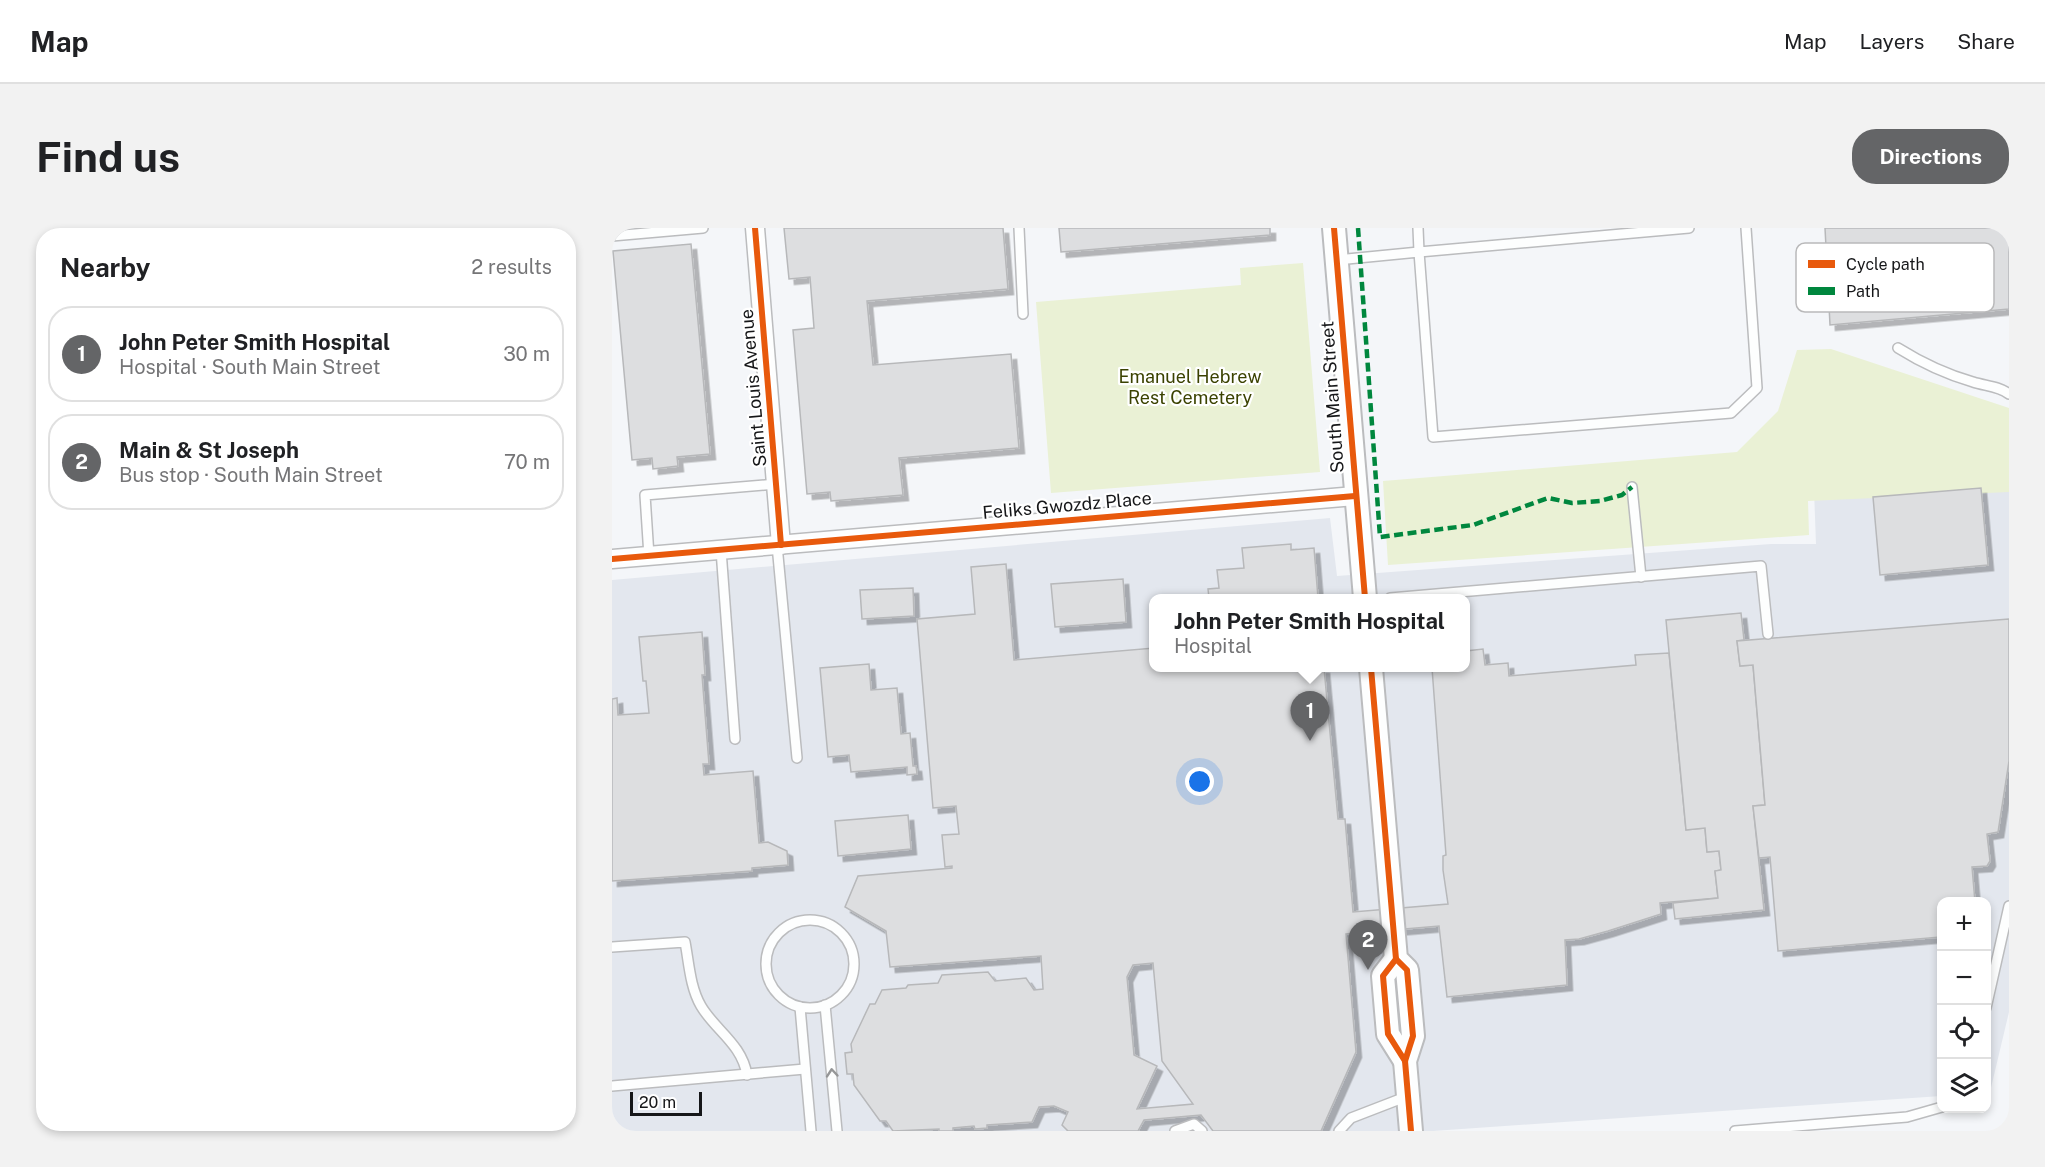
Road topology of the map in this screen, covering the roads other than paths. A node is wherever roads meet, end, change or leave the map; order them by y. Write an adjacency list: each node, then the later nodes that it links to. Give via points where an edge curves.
1 (703, 228): 8 (lane)
2 (755, 228): 14 (street, Saint Louis Avenue)
3 (1019, 228): 11 (lane)
4 (1334, 228): 10 (street, South Main Street)
5 (1418, 228): 9 (lane)
6 (1689, 228): 9 (lane)
7 (1746, 228): 9 (lane, via 1757,388 1731,413 1433,437)
8 (612, 236)
9 (1419, 252): 10 (lane)
10 (1336, 260): 16 (street, South Main Street)
11 (1023, 314)
12 (1898, 348): 13 (lane, via 1925,365)
13 (2009, 394)
14 (776, 484): 17 (street, Saint Louis Avenue); 19 (lane, via 645,495)
15 (1632, 487): 21 (lane)
16 (1355, 496): 17 (street, Feliks Gwozdz Place); 22 (street, South Main Street)
17 (779, 545): 18 (street, Feliks Gwozdz Place); 27 (lane)
18 (721, 550): 19 (street, Feliks Gwozdz Place); 26 (lane)
19 (648, 556): 20 (street, Feliks Gwozdz Place)
20 (612, 559)
21 (1641, 577): 23 (lane); 24 (lane, via 1761,566)
22 (1365, 594)
23 (1438, 594)
24 (1768, 634)
25 (1371, 672): 36 (street, via 1396,959 1383,976 1387,1024 1388,1034 1405,1060)
26 (735, 739)
27 (797, 758)
28 (2009, 906): 31 (lane)
29 (612, 947): 34 (lane, via 685,942 692,984 701,1006 745,1061)
30 (825, 1005): 32 (lane); 32 (lane, via 836,1000 851,981 851,946 836,927 819,920 801,920 780,930 772,940 765,963 766,974 778,995); 39 (lane, one-way to 30)
31 (1987, 1005)
32 (800, 1007): 33 (lane)
33 (805, 1069): 34 (lane); 38 (lane)
34 (747, 1075): 35 (lane)
35 (612, 1086)
36 (1408, 1096): 42 (lane, via 1352,1118); 43 (street)
37 (1937, 1108): 44 (lane, via 1907,1117)
38 (811, 1131)
39 (837, 1131)
40 (1175, 1131): 41 (lane, via 1194,1124)
41 (1202, 1131)
42 (1339, 1131)
43 (1411, 1131)
44 (1734, 1131)

